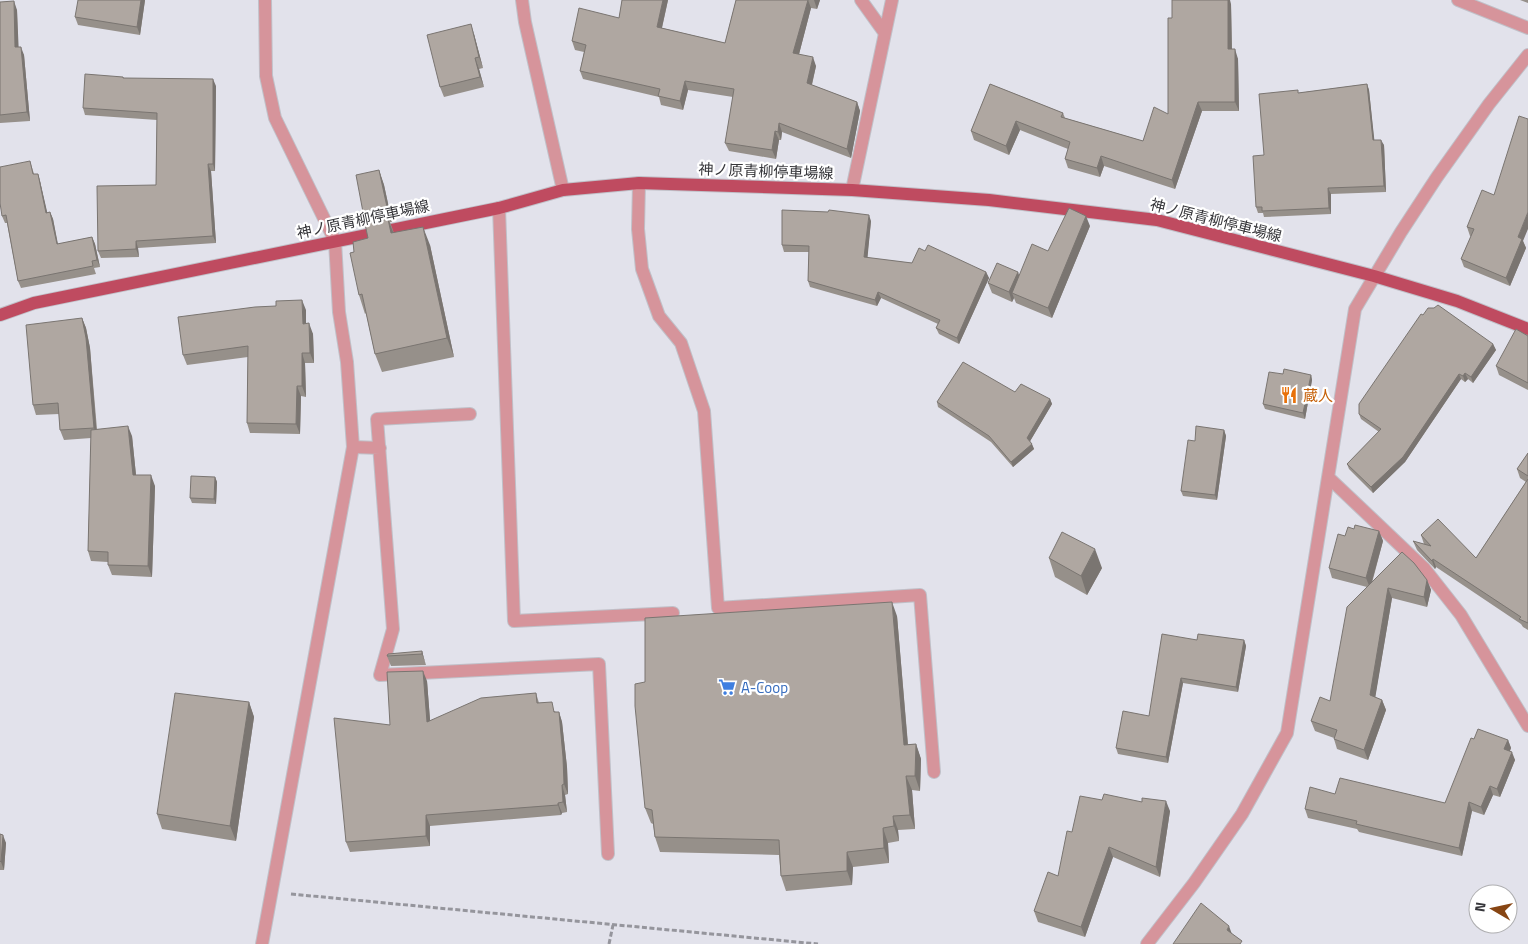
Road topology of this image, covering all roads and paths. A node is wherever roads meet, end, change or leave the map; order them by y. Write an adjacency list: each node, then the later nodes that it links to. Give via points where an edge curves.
1 (265, 0): 13 (street, via 266,76 275,118)
2 (522, 0): 10 (street)
3 (861, 0): 7 (street)
4 (892, 0): 7 (street)
5 (1458, 0): 6 (street)
6 (1528, 28)
7 (884, 32): 11 (street)
8 (1528, 56): 14 (street, via 1489,104 1437,178)
9 (640, 183): 10 (main road, 神ノ原青柳停車場線); 11 (main road, 神ノ原青柳停車場線); 23 (street, via 638,229 642,270 659,316 681,343 704,411 718,608 920,595)
10 (563, 190): 12 (main road, 神ノ原青柳停車場線)
11 (852, 190): 14 (main road, 神ノ原青柳停車場線, via 989,200 1157,220)
12 (499, 208): 13 (main road, 神ノ原青柳停車場線); 21 (street, via 514,621)
13 (335, 241): 15 (main road, 神ノ原青柳停車場線, via 34,304); 18 (street)
14 (1374, 276): 16 (main road, 神ノ原青柳停車場線, via 1457,301); 20 (street, via 1355,309)
15 (0, 315)
16 (1528, 329)
17 (470, 414): 19 (street, via 377,419)
18 (353, 447): 19 (street); 25 (street)
19 (380, 448): 24 (street, via 393,629 380,675 599,664)
20 (1328, 477): 22 (street, via 1424,568 1461,615); 30 (street, via 1286,733 1242,814)
21 (673, 613)
22 (1528, 726)
23 (934, 772)
24 (608, 854)
25 (272, 892): 26 (path); 27 (street)
26 (613, 925): 28 (path); 29 (path)
27 (262, 944)
28 (609, 944)
29 (818, 944)
30 (1147, 944)

